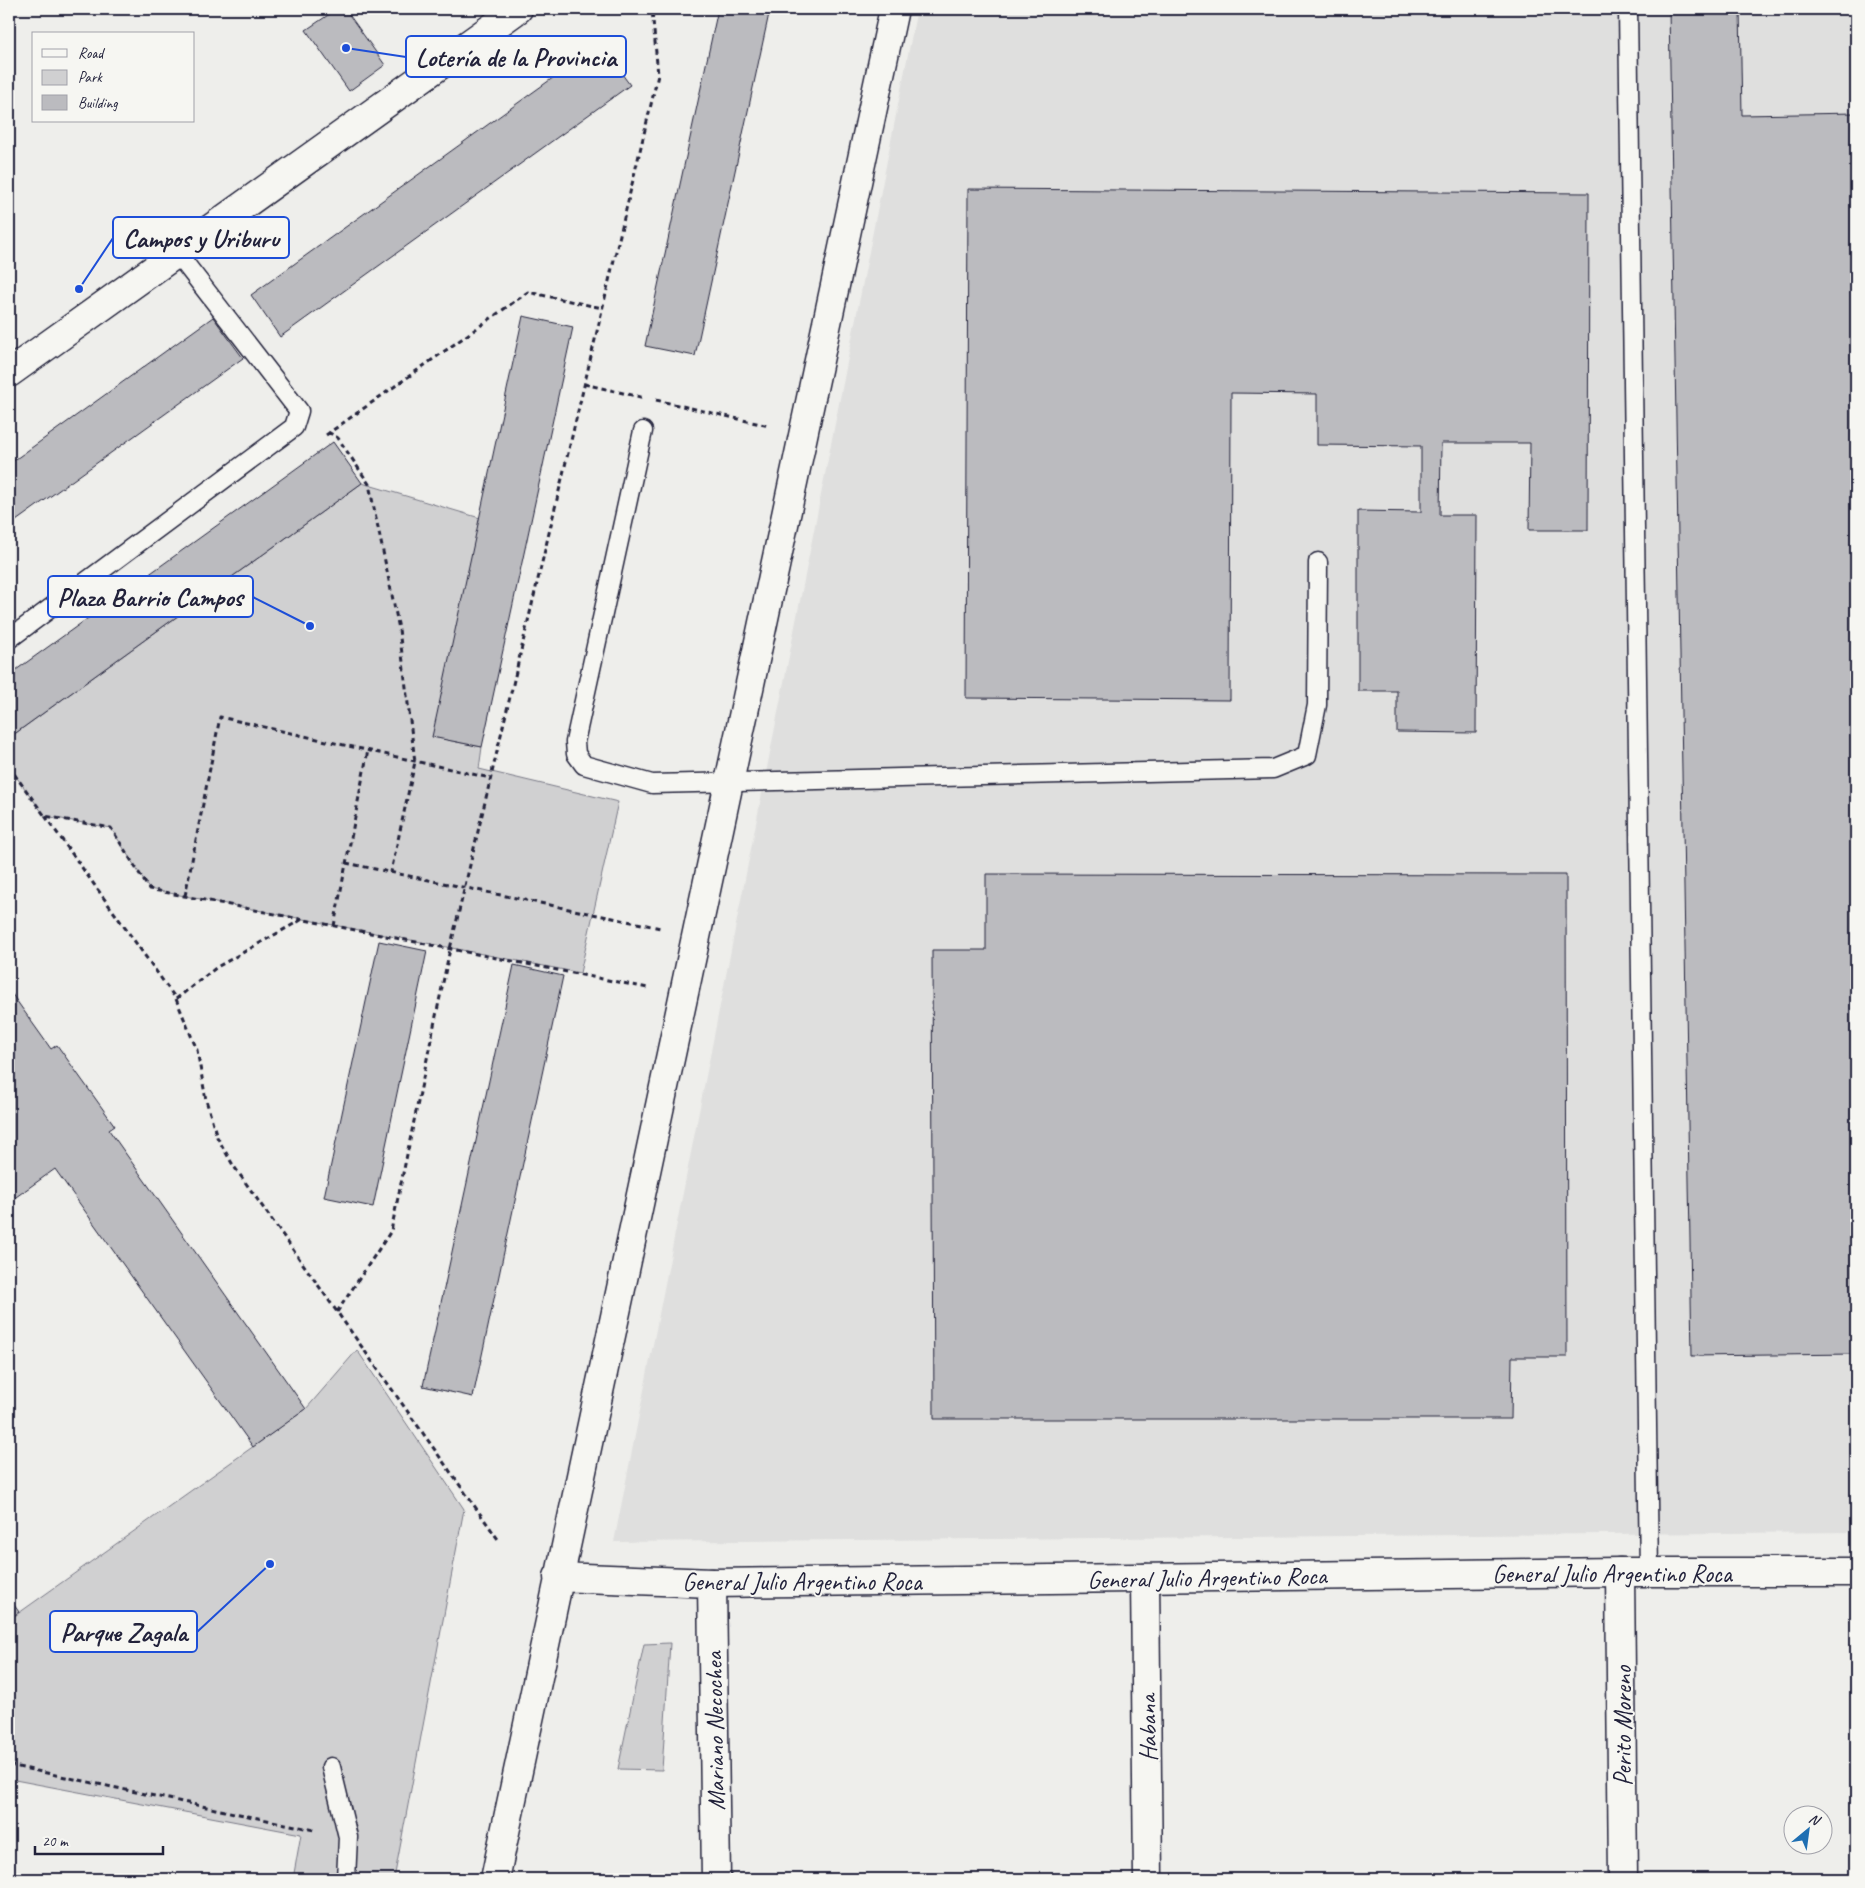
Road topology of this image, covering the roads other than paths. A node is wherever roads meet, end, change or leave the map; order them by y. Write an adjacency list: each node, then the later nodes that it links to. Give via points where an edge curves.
1 (894, 9): 9 (main road)
2 (1628, 9): 12 (lane)
3 (505, 13): 4 (main road)
4 (177, 253): 5 (main road); 8 (lane, via 299,411 294,427)
5 (9, 373)
6 (643, 431): 9 (lane, via 575,742 576,754 584,765 652,784)
7 (1318, 562): 9 (lane, via 1317,705 1307,755 1273,769)
8 (9, 639)
9 (730, 784): 13 (main road)
10 (1620, 1572): 12 (main road, General Julio Argentino Roca); 14 (main road, General Julio Argentino Roca); 21 (main road, Perito Moreno)
11 (1856, 1572): 12 (main road, General Julio Argentino Roca)
12 (1649, 1573)
13 (558, 1577): 15 (main road, General Julio Argentino Roca); 18 (main road)
14 (1145, 1578): 15 (main road, General Julio Argentino Roca); 20 (main road, Habana)
15 (712, 1583): 19 (main road, Mariano Necochea)
16 (331, 1766): 17 (lane, via 348,1837)
17 (346, 1879)
18 (495, 1879)
19 (716, 1879)
20 (1148, 1879)
21 (1623, 1879)

